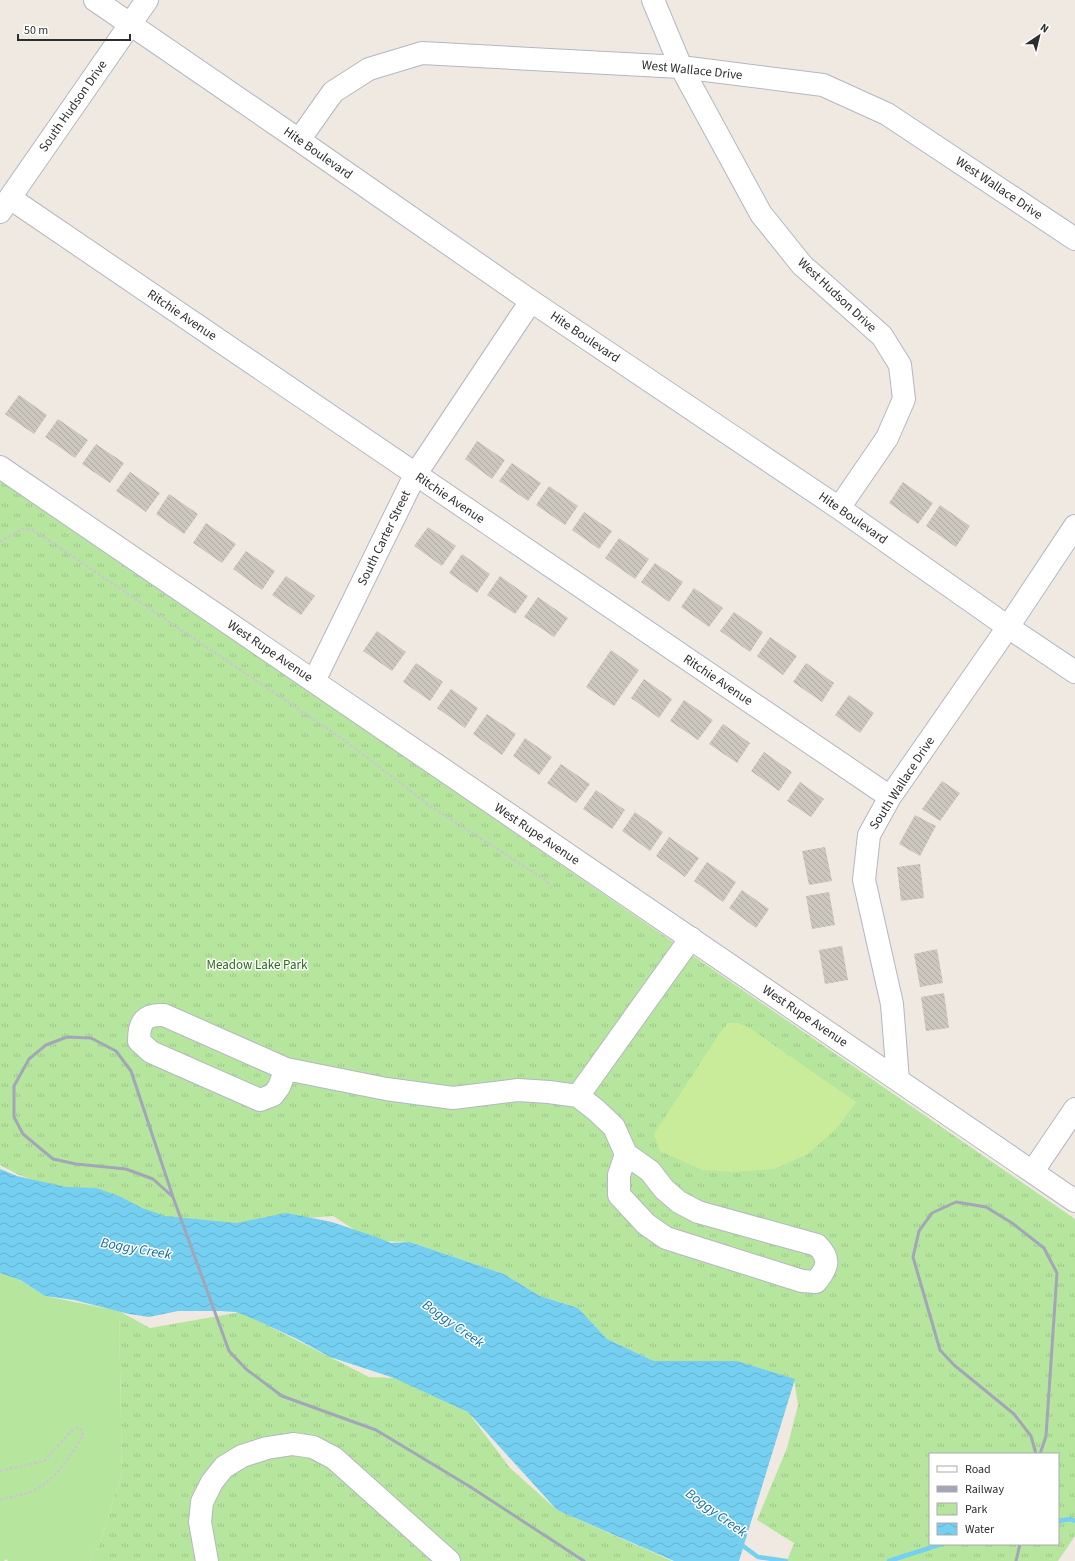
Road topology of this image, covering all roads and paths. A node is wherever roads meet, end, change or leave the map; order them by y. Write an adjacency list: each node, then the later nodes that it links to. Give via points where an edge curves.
1 (95, 0): 4 (street, Hite Boulevard)
2 (147, 0): 4 (street, South Hudson Drive)
3 (652, 0): 5 (street, West Hudson Drive)
4 (130, 24): 6 (street, Hite Boulevard); 7 (street, South Hudson Drive)
5 (681, 67): 6 (street, West Wallace Drive, via 422,53 369,69 333,92); 8 (street, West Wallace Drive, via 823,85 887,114); 12 (street, West Hudson Drive, via 761,214 802,265 882,336 900,365 904,399 887,438)
6 (299, 140): 9 (street, Hite Boulevard)
7 (5, 205): 11 (street, Ritchie Avenue)
8 (1075, 239)
9 (531, 301): 11 (street, South Carter Street); 12 (street, Hite Boulevard)
10 (0, 466): 17 (street, West Rupe Avenue)
11 (415, 475): 17 (street, South Carter Street); 18 (street, Ritchie Avenue)
12 (839, 508): 15 (street, Hite Boulevard)
13 (1075, 526): 15 (street, South Wallace Drive)
14 (0, 542): 19 (path, via 22,529 32,529 347,742 430,806 544,879)
15 (1008, 627): 16 (street, Hite Boulevard); 18 (street, South Wallace Drive)
16 (1075, 672)
17 (314, 681): 20 (street, West Rupe Avenue)
18 (890, 797): 22 (street, South Wallace Drive, via 869,836 864,880 892,1004)
19 (552, 888)
20 (691, 938): 22 (street, West Rupe Avenue); 23 (street)
21 (286, 1070): 21 (street, via 164,1015 153,1015 142,1022 139,1030 139,1041 151,1052 260,1100 273,1095); 23 (street, via 386,1089 453,1098 518,1090)
22 (898, 1080): 26 (street, West Rupe Avenue)
23 (578, 1096): 25 (street, via 614,1127)
24 (1075, 1109): 26 (street)
25 (626, 1154): 25 (street, via 619,1175 619,1195 646,1224 666,1238 802,1281 816,1282 823,1274 827,1263 825,1252 817,1245 698,1212 679,1202 664,1189 650,1171)
26 (1033, 1171): 27 (street, West Rupe Avenue)
27 (1075, 1201)
28 (0, 1471): 29 (path, via 44,1461 71,1431 77,1428 82,1430 83,1436 67,1459 39,1488)
29 (0, 1500)
30 (208, 1561): 31 (street, via 200,1522 202,1502 212,1482 224,1467 242,1456 267,1448 294,1444 313,1447 334,1458)
31 (449, 1561)

